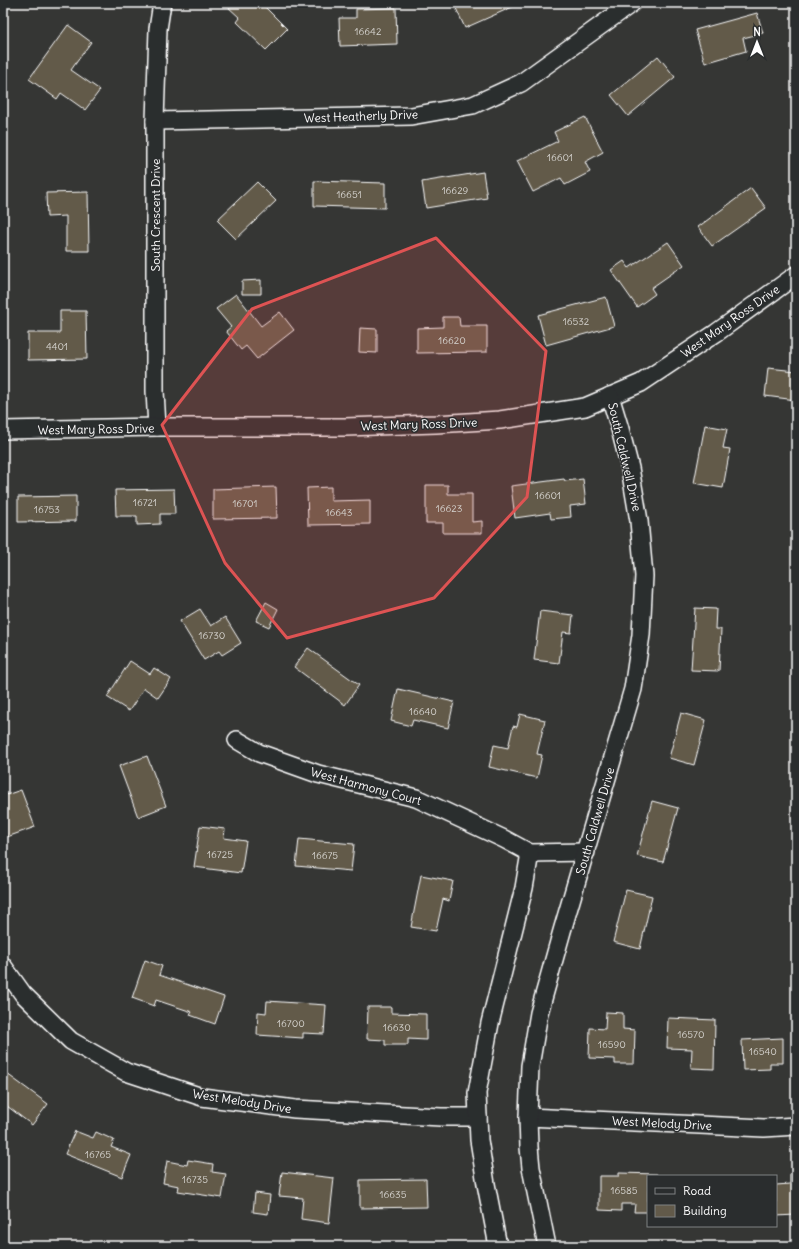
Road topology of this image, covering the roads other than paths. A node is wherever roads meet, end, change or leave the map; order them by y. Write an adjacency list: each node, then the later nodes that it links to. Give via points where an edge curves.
1 (162, 3): 3 (street, South Crescent Drive, via 158,29)
2 (632, 3): 3 (street, West Heatherly Drive, via 521,83 473,105 412,116)
3 (155, 121): 6 (street, South Crescent Drive)
4 (796, 275): 5 (street, West Mary Ross Drive, via 641,383)
5 (610, 396): 6 (street, West Mary Ross Drive, via 585,407 500,420 345,427); 9 (street, South Caldwell Drive, via 630,468 639,521 644,576 641,634 633,689)
6 (157, 428): 7 (street, West Mary Ross Drive)
7 (3, 430)
8 (238, 740): 10 (street, West Harmony Court, via 259,753 318,774 416,798)
9 (586, 852): 10 (street, West Harmony Court); 13 (street, South Caldwell Drive, via 539,1013 530,1066)
10 (530, 853): 12 (street, via 524,888 490,1023 477,1093)
11 (3, 966): 12 (street, West Melody Drive, via 23,994 71,1041 126,1072 202,1097 295,1110)
12 (478, 1117): 15 (street, via 479,1140)
13 (528, 1117): 14 (street, West Melody Drive, via 764,1128); 16 (street, South Caldwell Drive, via 531,1168)
14 (796, 1126)
15 (498, 1246)
16 (547, 1246)

